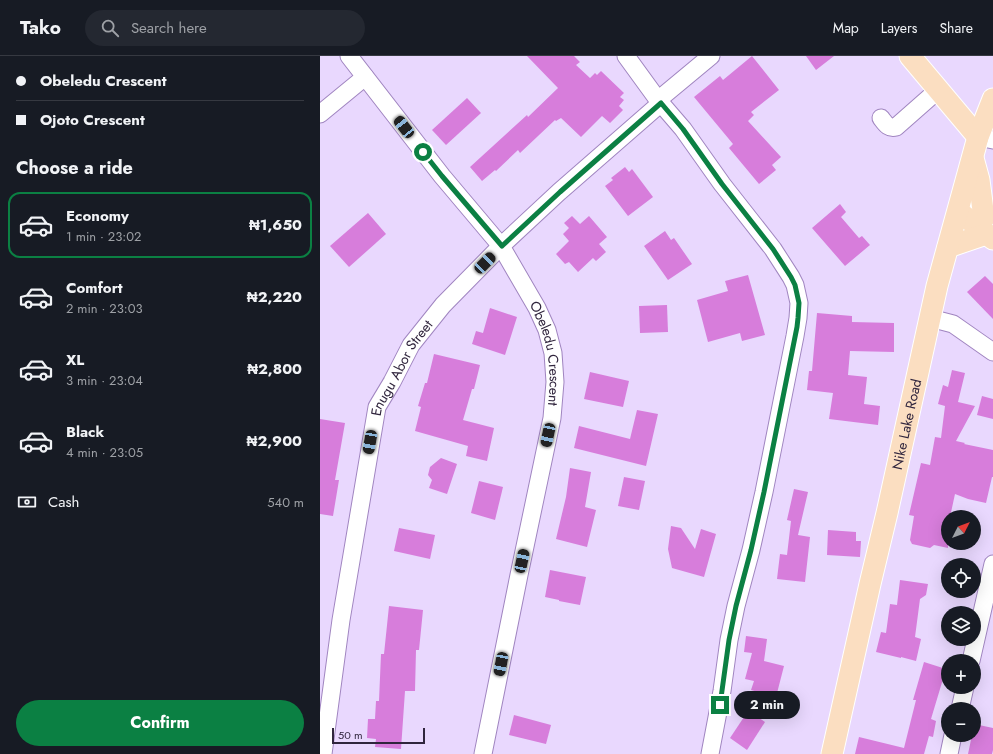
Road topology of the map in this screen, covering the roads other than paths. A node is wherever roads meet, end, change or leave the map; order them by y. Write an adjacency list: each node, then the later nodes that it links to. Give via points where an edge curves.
1 (349, 56): 5 (street, Obeledu Crescent)
2 (626, 56): 8 (street)
3 (711, 56): 8 (street, Enugu Abor Street)
4 (910, 56): 6 (main road)
5 (365, 77): 9 (street); 14 (street, Obeledu Crescent, via 442,176)
6 (938, 90): 10 (street, via 896,127 888,126); 11 (main road)
7 (993, 98): 11 (main road, Nike Lake Road)
8 (660, 101): 14 (street, Enugu Abor Street); 23 (street, via 773,249 795,285 799,303 795,336 764,492 729,640)
9 (320, 114)
10 (881, 118)
11 (985, 143): 12 (main road, Nike Lake Road); 13 (main road, via 979,180)
12 (960, 203): 13 (main road); 15 (main road, Nike Lake Road)
13 (989, 230): 15 (main road)
14 (502, 246): 21 (street, Enugu Abor Street, via 443,305 419,335 377,407 341,620); 22 (street, Obeledu Crescent, via 547,330 553,353 555,392 552,422)
15 (948, 247): 16 (main road, Nike Lake Road)
16 (930, 318): 17 (street, via 953,324); 24 (main road, Nike Lake Road)
17 (993, 352)
18 (993, 564): 19 (street)
19 (973, 654)
20 (952, 742): 25 (street)
21 (323, 754)
22 (483, 754)
23 (710, 754)
24 (832, 754)
25 (949, 754)

